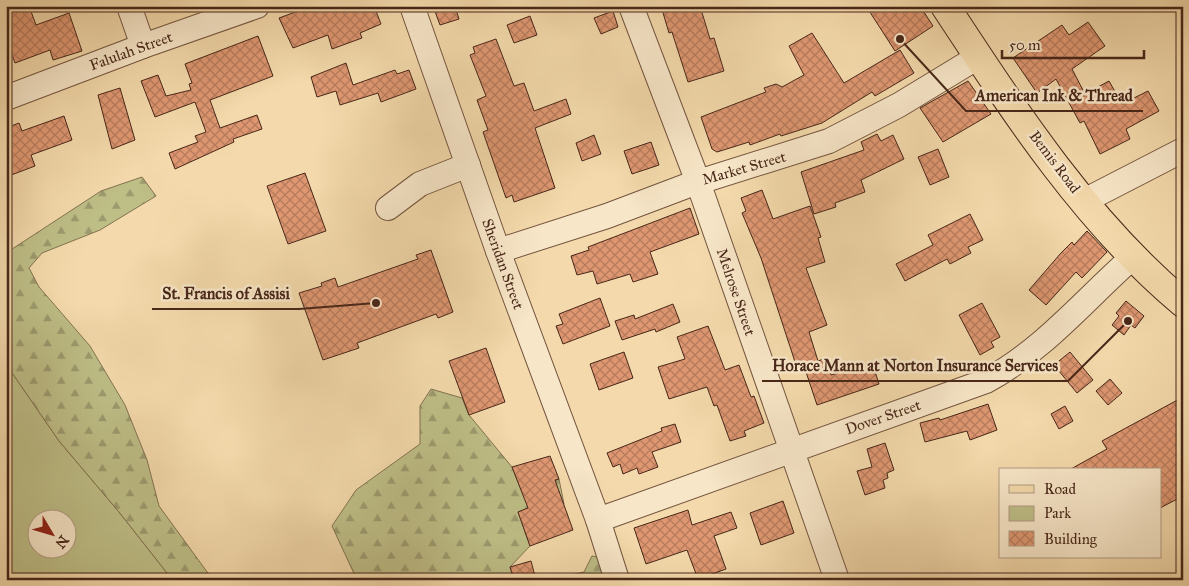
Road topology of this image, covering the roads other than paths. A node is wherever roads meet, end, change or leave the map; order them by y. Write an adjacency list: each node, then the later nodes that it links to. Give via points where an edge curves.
1 (129, 6): 6 (street)
2 (257, 6): 6 (street, Falulah Street)
3 (412, 6): 10 (street, Sheridan Street)
4 (631, 6): 11 (street, Melrose Street)
5 (945, 6): 7 (main road, Bemis Road)
6 (143, 46): 8 (street, Falulah Street)
7 (978, 57): 11 (street, Market Street, via 899,105 829,141); 12 (main road, Bemis Road)
8 (6, 98)
9 (1183, 150): 12 (street)
10 (468, 165): 13 (street, via 420,184); 14 (street, Sheridan Street)
11 (698, 182): 14 (street, Market Street); 17 (street, Melrose Street)
12 (1084, 201): 15 (main road, Bemis Road)
13 (388, 208)
14 (498, 251): 18 (street, Sheridan Street)
15 (1134, 256): 16 (main road, Bemis Road); 17 (street, Dover Street, via 1046,340 1002,373)
16 (1183, 303)
17 (790, 450): 18 (street, Dover Street); 20 (street, Melrose Street)
18 (598, 520): 19 (street, Sheridan Street)
19 (617, 580)
20 (837, 580)

